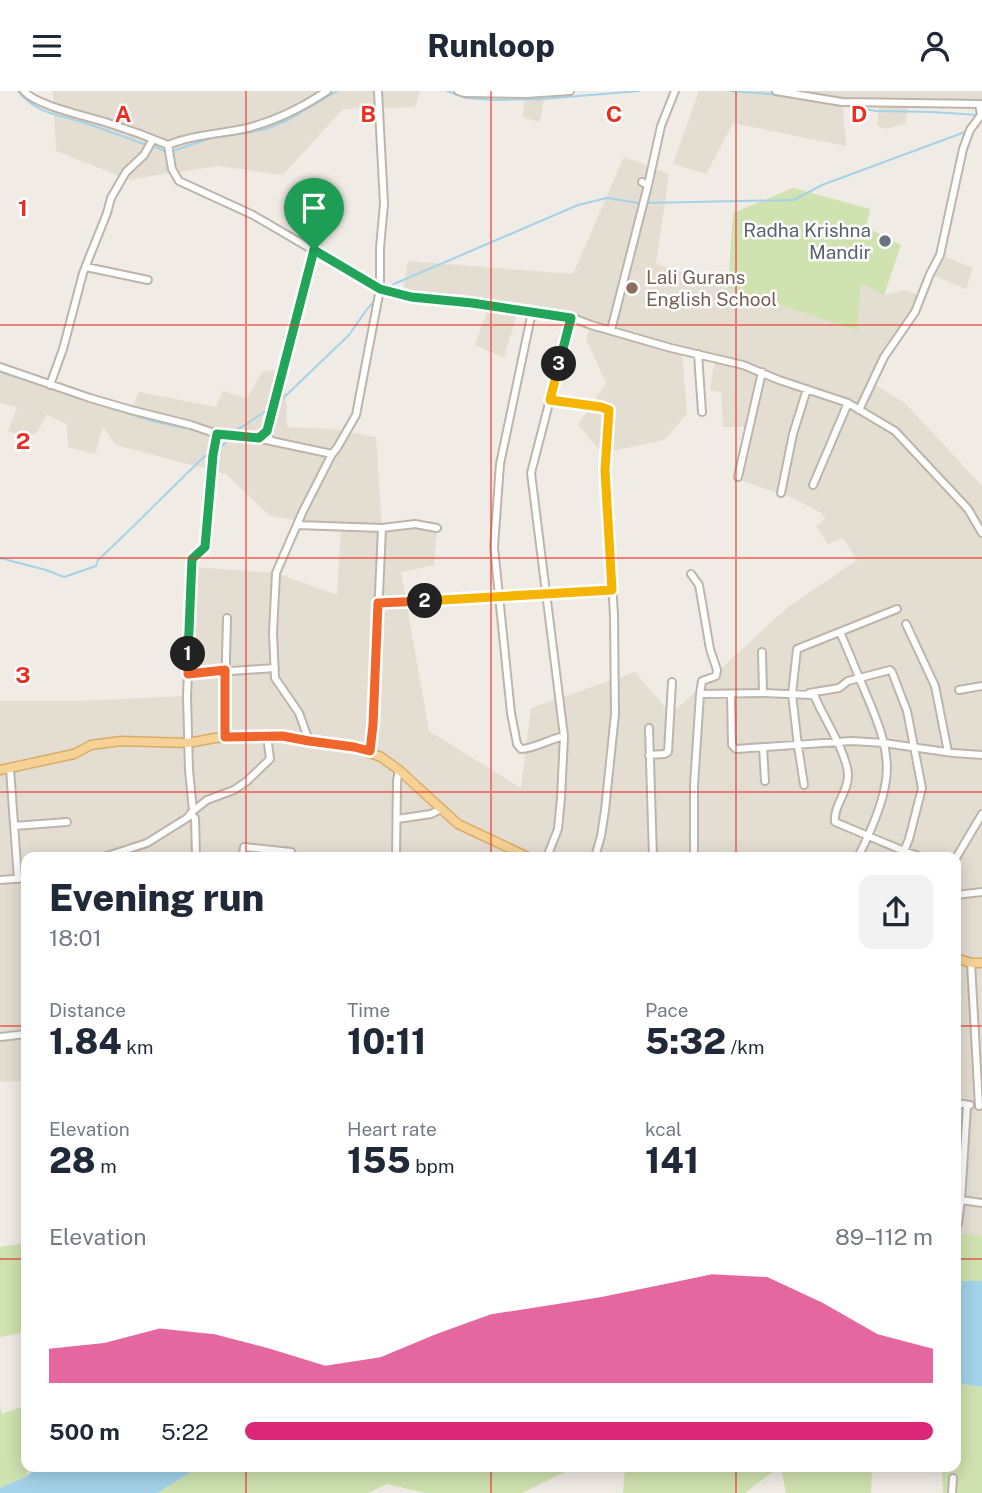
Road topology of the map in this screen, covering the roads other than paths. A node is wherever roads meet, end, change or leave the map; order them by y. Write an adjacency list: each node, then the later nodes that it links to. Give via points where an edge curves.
1 (24, 91): 9 (street, via 55,107)
2 (327, 91): 10 (street, via 275,120)
3 (379, 91): 14 (street, via 384,204)
4 (458, 91): 5 (street)
5 (570, 91)
6 (675, 91): 17 (street, via 645,183)
7 (776, 91): 8 (street, via 842,102)
8 (981, 104): 25 (street, via 981,115 963,149 940,255 915,312 884,358)
9 (153, 139): 10 (street); 12 (street, via 113,194)
10 (168, 145): 11 (street, via 178,181 253,215)
11 (314, 250): 14 (street); 27 (street)
12 (86, 267): 13 (street); 21 (street)
13 (148, 280)
14 (380, 289): 15 (street); 31 (street, via 356,415)
15 (532, 312): 16 (street); 42 (street, via 500,464 494,547)
16 (571, 318): 17 (street); 23 (street)
17 (611, 330): 18 (street)
18 (698, 354): 20 (street); 26 (street)
19 (0, 367): 21 (street)
20 (762, 372): 22 (street); 32 (street)
21 (50, 385): 28 (street)
22 (807, 389): 24 (street); 34 (street)
23 (550, 400): 40 (street, via 609,410 605,470); 41 (street, via 531,473)
24 (848, 403): 25 (street); 33 (street)
25 (859, 410): 38 (street, via 895,431 968,509)
26 (702, 412)
27 (267, 431): 29 (street); 30 (street)
28 (217, 434): 29 (street); 51 (street, via 205,547 192,559)
29 (259, 438): 30 (street)
30 (271, 441): 31 (street)
31 (332, 454): 35 (street)
32 (738, 477)
33 (813, 485)
34 (781, 493)
35 (297, 525): 36 (street); 49 (street, via 276,573)
36 (382, 528): 37 (street, via 415,524); 43 (street)
37 (437, 528)
38 (982, 533)
39 (691, 574): 57 (street, via 699,585 718,670 716,676 702,681)
40 (612, 590): 41 (street); 96 (street, via 614,714)
41 (545, 594): 42 (street); 63 (street)
42 (500, 597): 43 (street); 63 (street, via 517,744 526,750)
43 (378, 603): 72 (street)
44 (897, 609): 47 (street)
45 (228, 618): 50 (street)
46 (906, 624): 73 (street, via 935,686)
47 (840, 632): 52 (street); 59 (street, via 797,649)
48 (762, 652): 56 (street)
49 (275, 669): 50 (street); 65 (street, via 275,678 299,713)
50 (225, 670): 51 (street); 64 (street)
51 (188, 674): 67 (street)
52 (859, 677): 60 (street, via 839,688); 68 (street); 71 (street, via 892,672 907,711)
53 (672, 682): 74 (street, via 668,752)
54 (982, 686): 55 (street)
55 (959, 689)
56 (763, 693): 58 (street); 59 (street)
57 (700, 694): 58 (street); 98 (street)
58 (730, 694): 70 (street, via 733,747)
59 (792, 694): 60 (street); 69 (street)
60 (801, 694): 66 (street, via 815,697)
61 (649, 728): 74 (street)
62 (267, 736): 64 (main road); 65 (main road); 82 (street, via 270,759 262,768 234,790 207,800)
63 (564, 736): 95 (street, via 558,829)
64 (225, 737): 67 (main road)
65 (309, 741): 72 (main road)
66 (837, 742): 68 (street); 69 (street); 87 (street, via 848,774 835,822)
67 (188, 743): 76 (main road, via 107,742); 82 (street)
68 (884, 743): 71 (street); 87 (street, via 886,786)
69 (797, 746): 70 (street); 80 (street)
70 (763, 747): 79 (street)
71 (914, 748): 73 (street); 88 (street, via 922,788)
72 (370, 751): 77 (main road)
73 (948, 752): 75 (street)
74 (649, 755): 97 (street)
75 (982, 755)
76 (10, 769): 78 (main road); 86 (street)
77 (398, 770): 81 (main road); 84 (street)
78 (0, 771)
79 (765, 781)
80 (804, 785)
81 (441, 809): 84 (street); 94 (main road, via 458,824)
82 (192, 812): 89 (street, via 147,843); 90 (street)
83 (982, 814): 101 (street)
84 (397, 819): 93 (street)
85 (67, 822): 86 (street)
86 (14, 826): 102 (street)
87 (869, 837): 88 (street); 99 (street)
88 (904, 851): 100 (street)
89 (121, 852)
90 (196, 852)
91 (244, 852): 92 (street, via 244,847)
92 (291, 852)
93 (396, 852)
94 (517, 852)
95 (550, 852)
96 (596, 852)
97 (653, 852)
98 (694, 852)
99 (861, 852)
100 (907, 852)
101 (960, 852)
102 (18, 879): 103 (street); 104 (street)
103 (21, 879)
104 (0, 880)
105 (982, 892): 106 (street)
106 (961, 894)
107 (961, 960): 108 (main road)
108 (971, 963): 109 (main road); 114 (street)
109 (982, 963)
110 (21, 1035): 111 (street)
111 (0, 1037)
112 (961, 1104): 113 (street)
113 (967, 1105): 114 (street); 115 (street)
114 (980, 1106)
115 (961, 1168)
116 (961, 1200): 117 (street)
117 (982, 1203)
118 (953, 1478): 119 (street)
119 (952, 1493)

